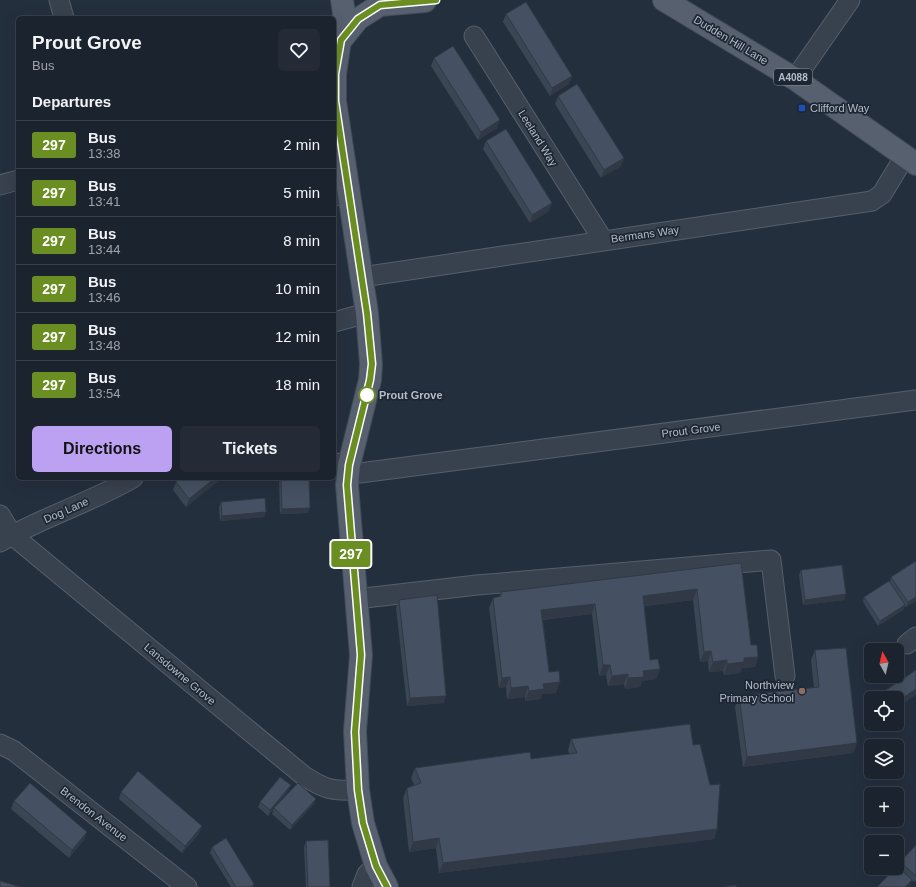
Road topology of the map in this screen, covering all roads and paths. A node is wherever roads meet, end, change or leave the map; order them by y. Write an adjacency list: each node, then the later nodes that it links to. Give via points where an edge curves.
1 (59, 0): 6 (street)
2 (342, 0): 8 (main road, via 344,13)
3 (425, 0): 8 (main road, via 380,5 358,19)
4 (664, 0): 10 (main road, Dudden Hill Lane / A4088)
5 (850, 0): 10 (street)
6 (63, 16)
7 (474, 36): 16 (street, Leeland Way)
8 (341, 40): 9 (main road)
9 (336, 68)
10 (795, 79): 12 (main road, Dudden Hill Lane / A4088)
11 (336, 114): 15 (main road)
12 (911, 160): 16 (street, Bermans Way, via 882,194 872,201)
13 (16, 181): 14 (street)
14 (0, 185)
15 (342, 195): 17 (main road)
16 (603, 240): 17 (street, Bermans Way)
17 (362, 277): 18 (main road)
18 (367, 313): 19 (street); 21 (main road, via 372,364 370,380)
19 (336, 321)
20 (916, 400): 21 (street, Prout Grove, via 360,473)
21 (344, 467): 25 (main road)
22 (130, 480): 24 (street, Dog Lane)
23 (0, 515): 24 (street, Lansdowne Grove)
24 (6, 539): 28 (street, Lansdowne Grove, via 304,776 322,788 337,791)
25 (356, 599): 26 (street, via 477,585 771,560); 28 (main road, via 361,655 355,732)
26 (784, 676)
27 (0, 744): 30 (street, Brendon Avenue, via 14,751)
28 (358, 790): 29 (main road, via 363,823)
29 (376, 866): 31 (street, via 367,874); 32 (main road)
30 (187, 887)
31 (362, 887)
32 (387, 887)

